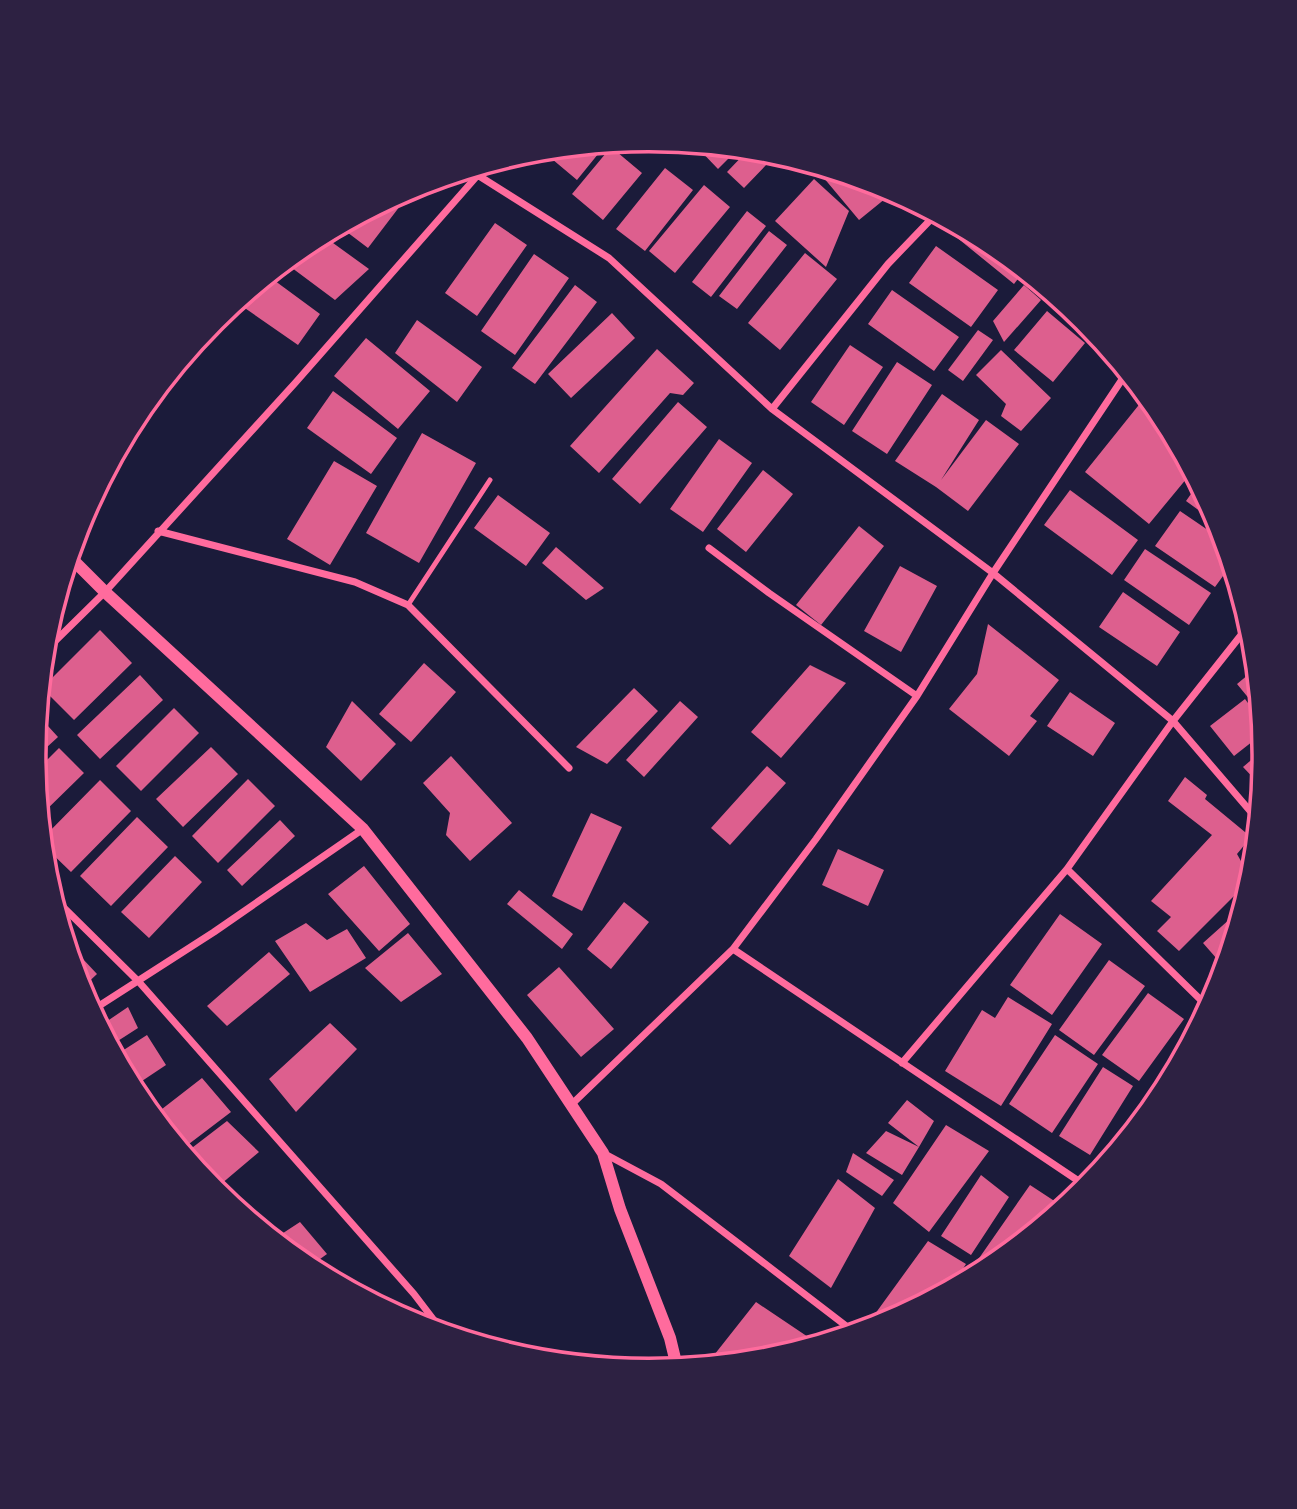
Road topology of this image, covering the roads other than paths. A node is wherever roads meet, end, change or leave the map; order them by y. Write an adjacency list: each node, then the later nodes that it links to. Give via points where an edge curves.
1 (476, 177): 7 (street)
2 (478, 177): 5 (street, via 609,258)
3 (929, 221): 5 (street, via 888,264)
4 (1121, 380): 10 (street)
5 (772, 410): 10 (street)
6 (490, 480): 12 (lane)
7 (158, 531): 11 (street); 12 (street, via 355,582)
8 (709, 548): 15 (street)
9 (77, 564): 11 (street)
10 (993, 573): 15 (street); 16 (street)
11 (105, 592): 14 (street); 19 (street)
12 (408, 605): 17 (street)
13 (1240, 637): 16 (street)
14 (57, 640)
15 (917, 696): 22 (street)
16 (1173, 721): 18 (street); 20 (street)
17 (569, 768)
18 (1248, 809)
19 (363, 829): 23 (street); 27 (street, via 527,1038)
20 (1067, 869): 24 (street); 26 (street)
21 (66, 909): 23 (street)
22 (733, 949): 26 (street); 27 (street)
23 (139, 982): 25 (street); 30 (street)
24 (1200, 999)
25 (101, 1005)
26 (902, 1063): 29 (street)
27 (571, 1105): 28 (street)
28 (603, 1153): 31 (street, via 661,1184); 32 (street)
29 (1076, 1180)
30 (431, 1317)
31 (844, 1324)
32 (675, 1357)

